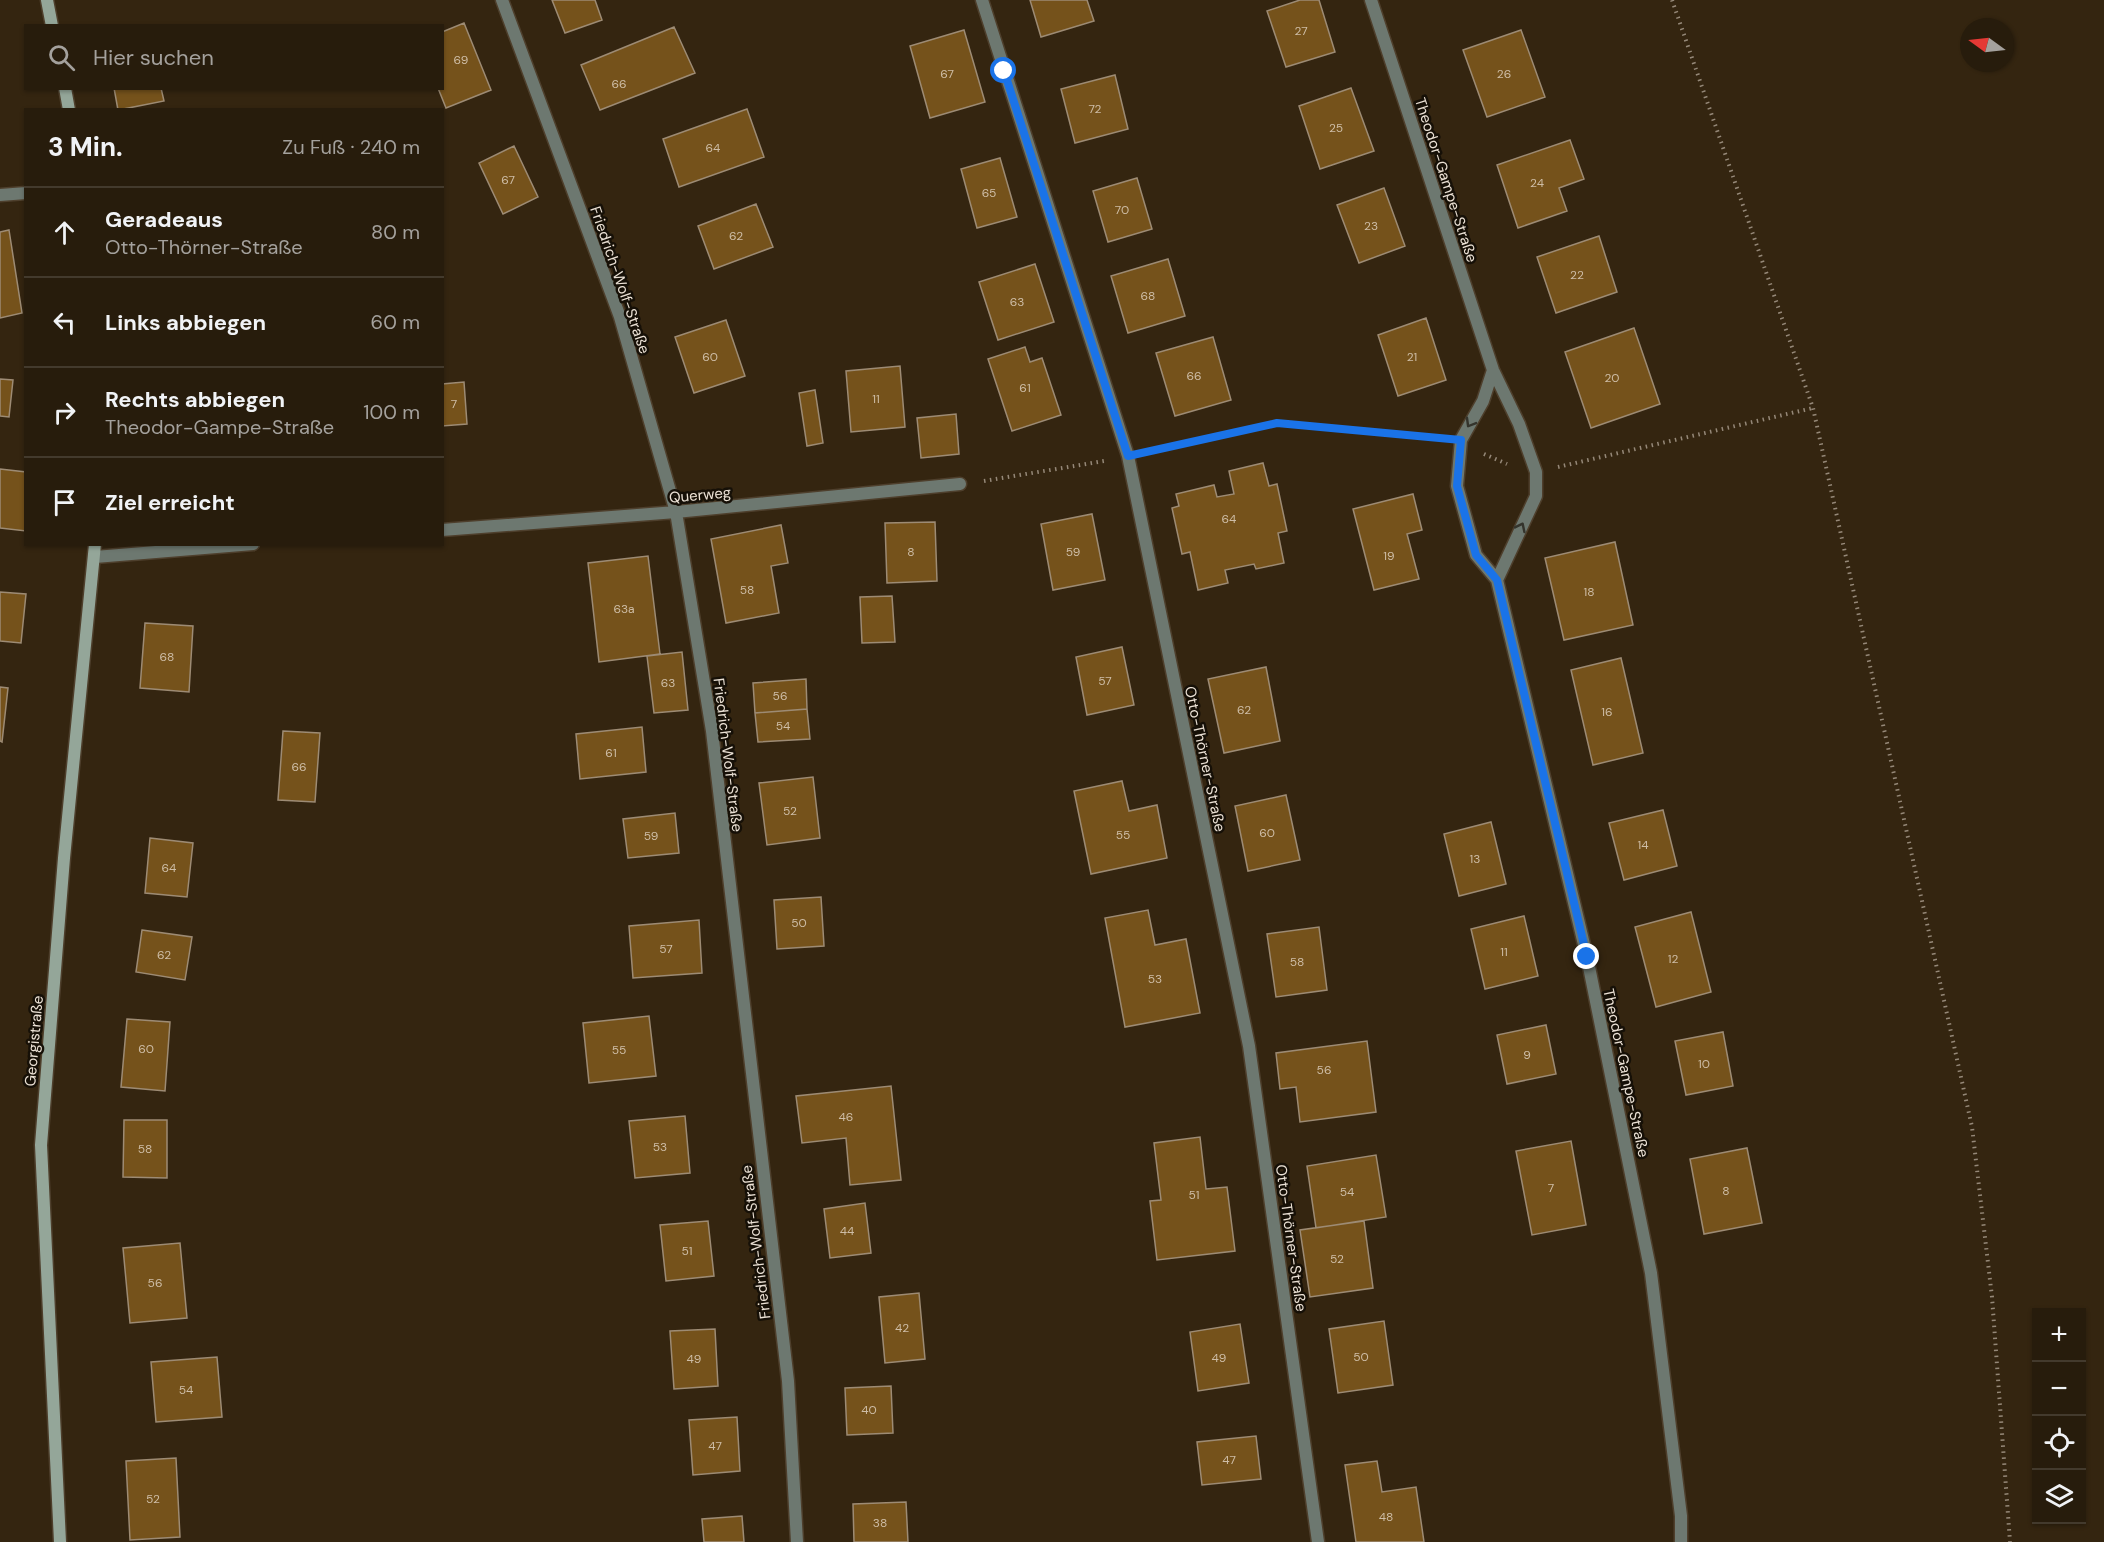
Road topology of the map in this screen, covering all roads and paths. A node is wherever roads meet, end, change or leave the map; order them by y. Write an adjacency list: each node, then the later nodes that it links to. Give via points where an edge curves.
1 (47, 0): 6 (street)
2 (502, 0): 18 (street, Friedrich-Wolf-Straße, via 620,317)
3 (982, 0): 14 (street, Otto-Thörner-Straße)
4 (1371, 0): 11 (street, Theodor-Gampe-Straße)
5 (1672, 0): 12 (path)
6 (52, 24)
7 (65, 90): 8 (street)
8 (69, 108)
9 (24, 193): 10 (street)
10 (0, 195)
11 (1493, 370): 13 (street, Theodor-Gampe-Straße, one-way to 13, via 1483,401); 15 (street, Theodor-Gampe-Straße)
12 (1813, 408): 15 (path); 27 (path, via 1972,1127 1992,1297)
13 (1461, 440): 14 (path, via 1277,423); 15 (path, via 1495,460); 22 (street, Theodor-Gampe-Straße, via 1457,486 1476,555)
14 (1128, 456): 16 (path); 25 (street, Otto-Thörner-Straße, via 1249,1046)
15 (1536, 472): 22 (street, Theodor-Gampe-Straße, one-way to 15, via 1536,496)
16 (982, 481)
17 (960, 484): 18 (street, Querweg)
18 (676, 512): 19 (street, Querweg); 24 (street, Friedrich-Wolf-Straße, via 712,731 788,1381)
19 (444, 530)
20 (208, 546): 21 (street)
21 (95, 551): 23 (street, Georgistraße, via 64,858 41,1145)
22 (1497, 580): 26 (street, Theodor-Gampe-Straße, via 1587,957 1651,1273)
23 (60, 1542)
24 (797, 1542)
25 (1318, 1542)
26 (1681, 1542)
27 (2010, 1542)

